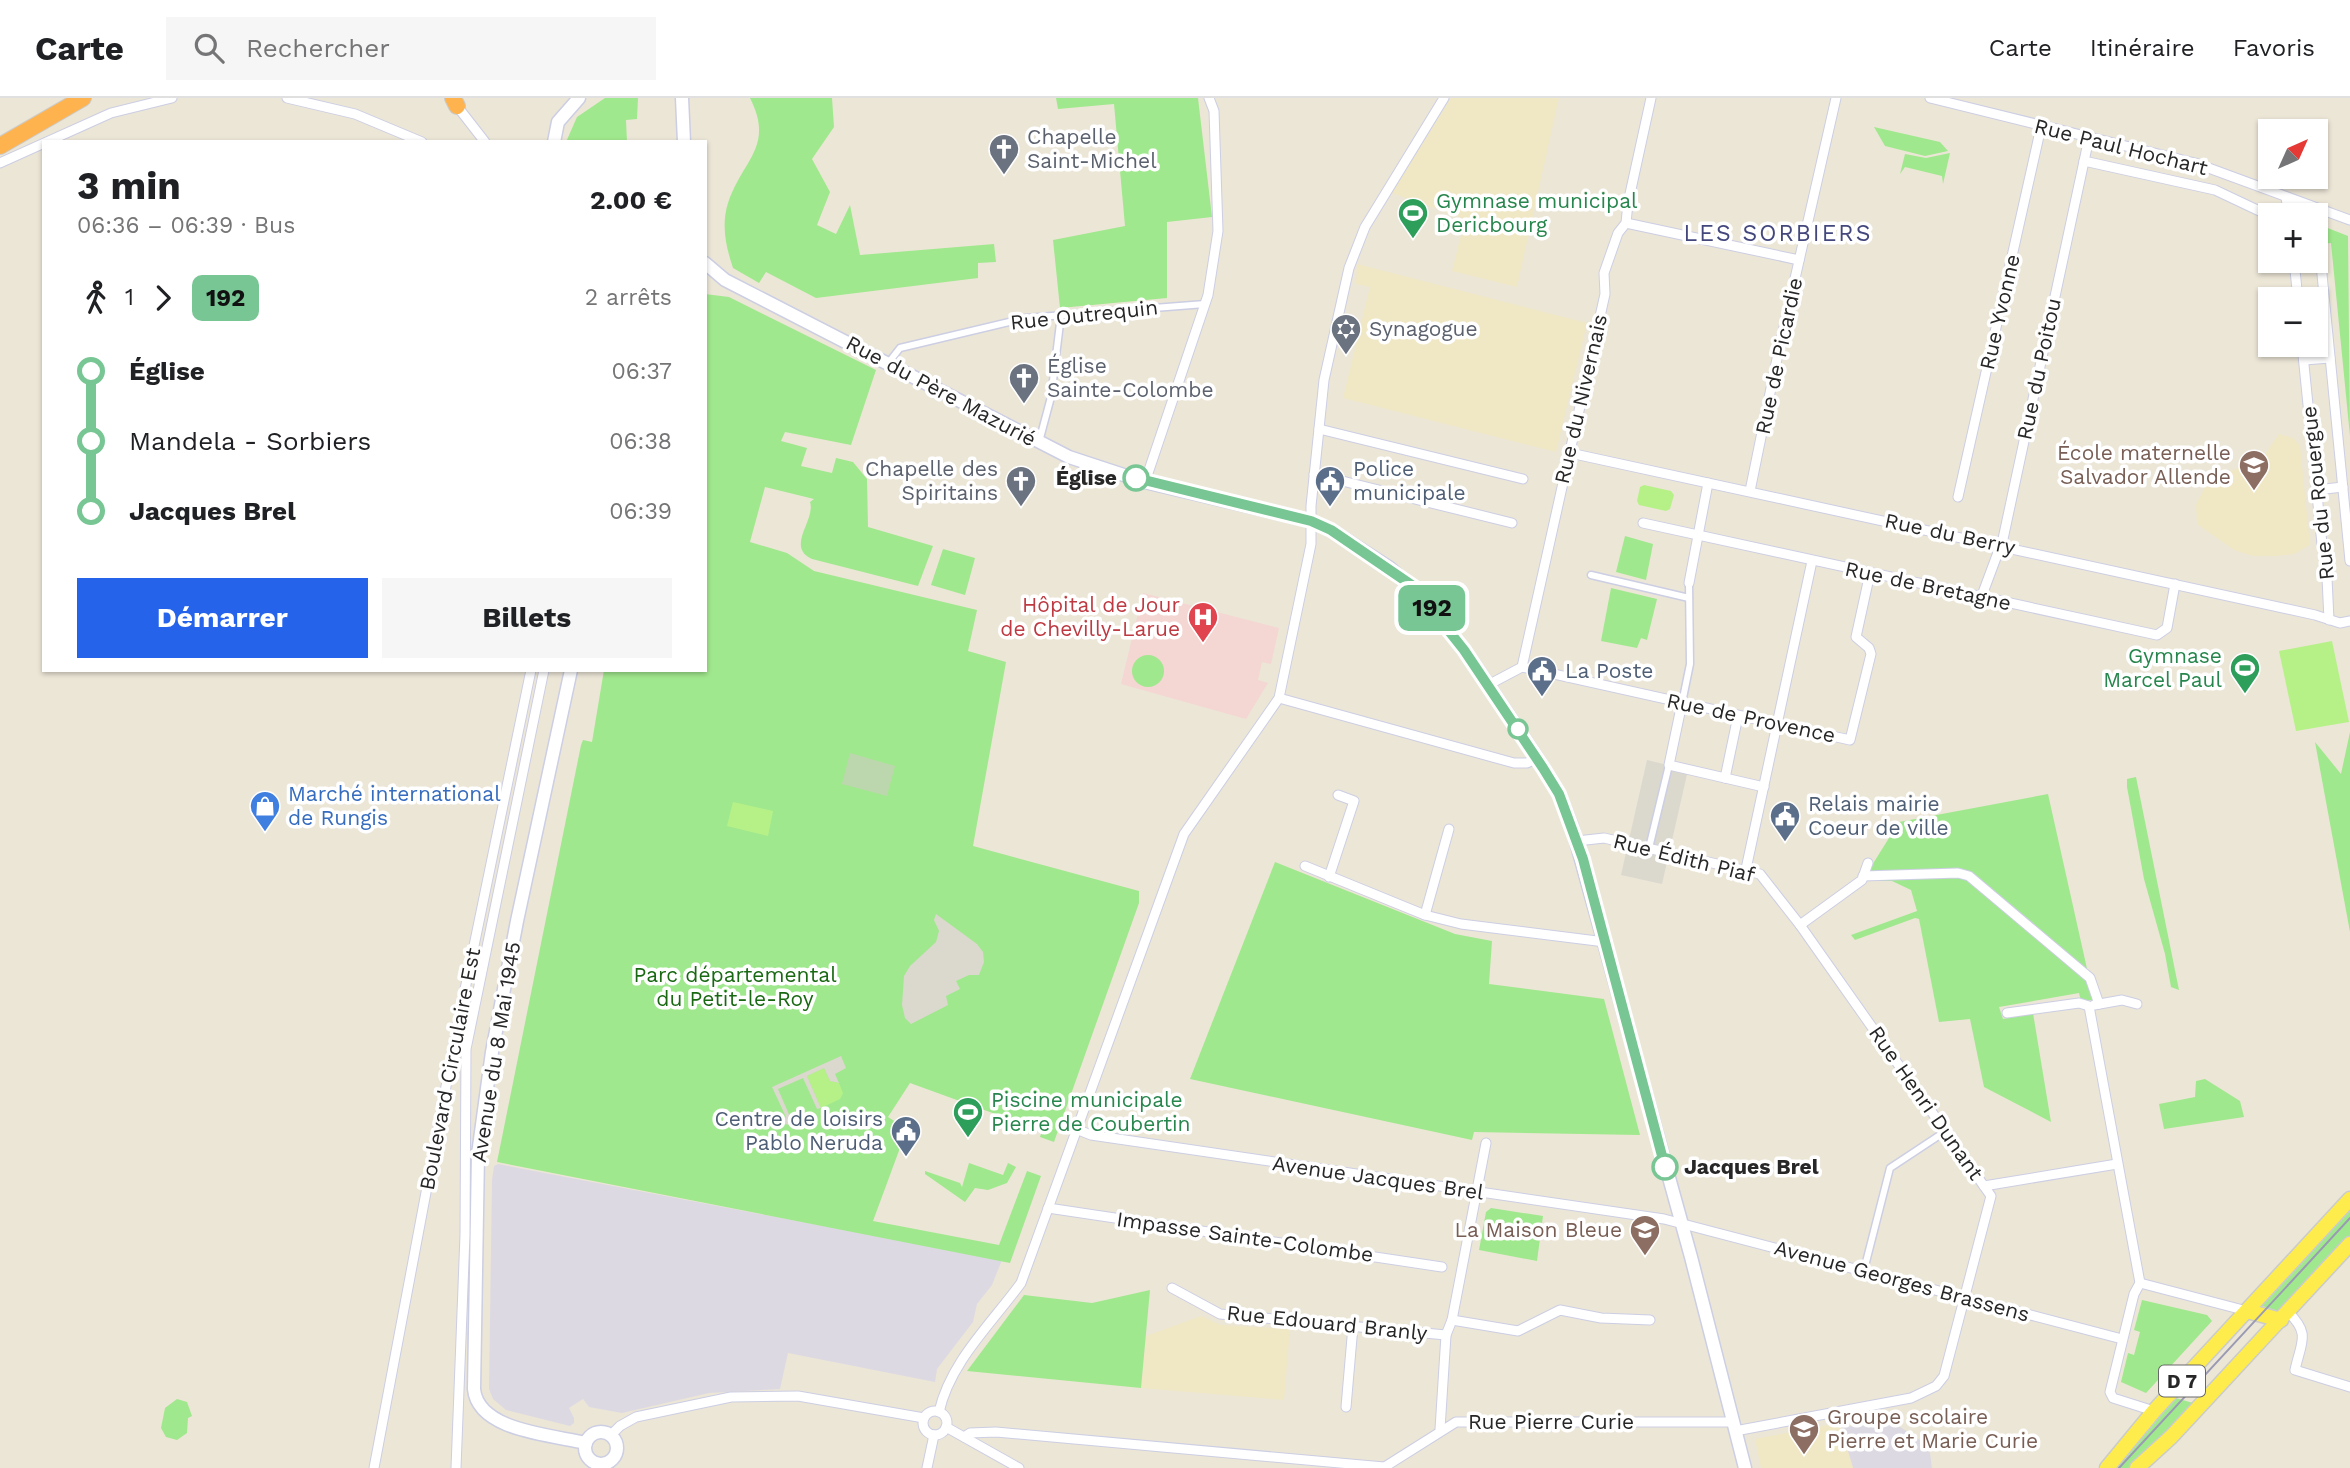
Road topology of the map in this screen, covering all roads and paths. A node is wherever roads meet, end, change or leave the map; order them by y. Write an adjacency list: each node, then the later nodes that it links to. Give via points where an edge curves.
1 (83, 98): 22 (highway)
2 (172, 98): 15 (street, via 111,113)
3 (287, 98): 16 (street, via 355,114)
4 (566, 98): 18 (main road, via 552,120)
5 (579, 98): 19 (main road, via 564,112)
6 (682, 98): 20 (main road)
7 (1209, 98): 33 (street, via 1214,111 1218,231)
8 (1444, 98): 39 (street, via 1357,247 1324,380)
9 (1651, 98): 29 (street, Rue du Nivernais)
10 (1836, 98): 30 (street, Rue de Picardie)
11 (1930, 98): 13 (street, Rue Paul Hochart)
12 (455, 102): 17 (street)
13 (2041, 127): 14 (street, Rue Paul Hochart); 49 (street, Rue Yvonne)
14 (2089, 138): 23 (street, Rue du Poitou); 25 (street, Rue Paul Hochart, via 2196,163)
15 (51, 140)
16 (417, 140)
17 (484, 140)
18 (547, 140)
19 (555, 140)
20 (684, 140)
21 (42, 144): 24 (street)
22 (0, 146)
23 (2084, 161): 27 (street, via 2216,190); 54 (street, Rue du Poitou)
24 (0, 163)
25 (2286, 198): 26 (street); 28 (street, Rue Paul Hochart)
26 (2287, 203)
27 (2258, 210)
28 (2350, 220)
29 (1626, 223): 30 (street); 41 (street, Rue du Nivernais, via 1604,274 1605,294)
30 (1799, 260): 48 (street, Rue de Picardie)
31 (707, 265): 38 (main road, Rue du Père Mazurié, via 725,280)
32 (2321, 273): 36 (street, Rue du Rouergue)
33 (1205, 304): 34 (street, Rue Outrequin); 44 (street)
34 (1060, 315): 38 (street, Rue Outrequin, via 1026,318 900,348); 40 (street, via 1051,397)
35 (2304, 357): 37 (street, Rue du Rouergue)
36 (2330, 358): 37 (street); 46 (street, Rue du Rouergue)
37 (2304, 360): 47 (street, Rue du Rouergue)
38 (889, 362): 40 (main road, Rue du Père Mazurié)
39 (1319, 429): 42 (street); 43 (street)
40 (1039, 442): 44 (main road, Rue du Père Mazurié)
41 (1570, 453): 45 (street, Rue du Berry); 65 (street, Rue du Nivernais)
42 (1314, 474): 50 (street); 51 (street)
43 (1523, 479)
44 (1145, 482): 50 (main road, Rue du Père Mazurié)
45 (1707, 483): 48 (street, Rue du Berry); 53 (street)
46 (2343, 487): 47 (street); 56 (street, Rue du Rouergue)
47 (2316, 490): 63 (street, Rue du Rouergue)
48 (1750, 491): 54 (street, Rue du Berry)
49 (1958, 498)
50 (1311, 521): 69 (main road, Rue du Père Mazurié, via 1413,586); 70 (street, via 1311,544)
51 (1512, 523)
52 (1643, 523): 53 (street, Rue de Bretagne)
53 (1699, 537): 55 (street, Rue de Bretagne); 59 (street)
54 (2000, 546): 60 (street, Rue du Berry); 61 (street, Rue du Poitou)
55 (1812, 561): 57 (street, Rue de Bretagne); 73 (street)
56 (2350, 561)
57 (1870, 573): 61 (street, Rue de Bretagne); 73 (street, Rue de Provence, via 1856,637 1871,654 1850,740)
58 (1591, 575): 62 (street)
59 (1689, 583): 62 (street)
60 (2175, 584): 61 (street, Rue de Bretagne, via 2167,628 2157,635); 63 (street, Rue du Berry)
61 (1981, 597)
62 (1689, 598): 71 (street, via 1690,664)
63 (2329, 620): 64 (street)
64 (2350, 621)
65 (1522, 667): 69 (street); 71 (street, Rue de Provence)
66 (531, 672): 130 (street, Boulevard Circulaire Est)
67 (544, 672): 131 (street, via 467,1037)
68 (570, 672): 127 (main road, Avenue du 8 Mai 1945, via 492,1052 478,1154 474,1389 480,1407 493,1420)
69 (1488, 685): 74 (main road, Rue du Père Mazurié)
70 (1279, 698): 74 (street, via 1514,763); 94 (street, via 1184,834)
71 (1682, 703): 72 (street, Rue de Provence); 75 (street)
72 (1738, 716): 73 (street, Rue de Provence); 76 (street)
73 (1777, 723): 77 (street)
74 (1536, 758): 80 (main road, Rue du Père Mazurié, via 1559,794)
75 (1669, 765): 76 (street); 81 (street)
76 (1725, 778): 77 (street)
77 (1764, 787): 84 (street)
78 (1338, 795): 86 (street, via 1354,801)
79 (1449, 830): 87 (street)
80 (1577, 841): 81 (street, Rue Édith Piaf, via 1604,838); 89 (main road, Rue du Père Mazurié)
81 (1649, 848): 84 (street, Rue Édith Piaf)
82 (1868, 863): 85 (street)
83 (1305, 866): 86 (street)
84 (1746, 869): 88 (street, Rue Édith Piaf, via 1767,879)
85 (1863, 876): 88 (street); 90 (street, via 1969,876 2090,978)
86 (1329, 877): 87 (street)
87 (1425, 915): 89 (street, via 1461,924)
88 (1800, 925): 95 (street, Rue Henri Dunant)
89 (1605, 942): 102 (main road, Rue du Père Mazurié)
90 (2099, 1004): 91 (street, via 2122,1000); 92 (street)
91 (2137, 1004)
92 (2089, 1006): 93 (street, via 2079,1003); 97 (street)
93 (2007, 1013)
94 (1076, 1129): 99 (street, Avenue Jacques Brel, via 1091,1135); 101 (street)
95 (1946, 1131): 98 (street, Rue Henri Dunant); 105 (street, via 1890,1168)
96 (1486, 1143): 99 (street)
97 (2118, 1164): 98 (street); 106 (street)
98 (1984, 1186): 108 (street, Rue Henri Dunant, via 1991,1196)
99 (1475, 1193): 102 (street, Avenue Jacques Brel); 111 (street)
100 (2350, 1199): 109 (main road, D 7)
101 (1048, 1208): 104 (street, Impasse Sainte-Colombe); 119 (street, via 1021,1283 973,1344)
102 (1681, 1223): 105 (street, Avenue Georges Brassens); 122 (main road, Rue du Père Mazurié)
103 (2350, 1244): 110 (main road, D 7)
104 (1442, 1267)
105 (1864, 1270): 108 (street, Avenue Georges Brassens)
106 (2140, 1283): 109 (street); 115 (street)
107 (1172, 1288): 113 (street, Rue Edouard Branly, via 1220,1314)
108 (1965, 1297): 115 (street, Avenue Georges Brassens); 122 (street, Rue Henri Dunant, via 1944,1376 1924,1394)
109 (2247, 1311): 110 (main road); 118 (main road, D 7)
110 (2285, 1316): 116 (street, via 2302,1324 2304,1332 2295,1370); 136 (main road, D 7)
111 (1452, 1320): 112 (street, via 1518,1331 1560,1310); 114 (street)
112 (1650, 1320)
113 (1353, 1326): 114 (street, Rue Edouard Branly); 117 (street)
114 (1446, 1335): 123 (street)
115 (2123, 1339): 118 (street, via 2110,1386 2113,1398)
116 (2350, 1387)
117 (1346, 1407)
118 (2154, 1411): 135 (main road, D 7)
119 (939, 1412): 120 (street); 121 (street, via 947,1420)
120 (924, 1418): 124 (street, via 798,1396 731,1397 636,1417); 125 (street, via 925,1429)
121 (946, 1427): 125 (street); 126 (street)
122 (1734, 1427): 123 (street, Rue Pierre Curie, via 1456,1422); 134 (main road, Rue du Père Mazurié)
123 (1440, 1429): 129 (street, Rue Pierre Curie)
124 (611, 1435): 127 (main road, via 598,1432); 128 (main road, via 617,1449)
125 (934, 1435): 132 (street)
126 (964, 1437): 129 (street, via 996,1432); 133 (street)
127 (586, 1443): 128 (main road, via 594,1462)
128 (611, 1465)
129 (1383, 1467)
130 (374, 1468)
131 (456, 1468)
132 (927, 1468)
133 (1019, 1468)
134 (1745, 1468)
135 (2107, 1468)
136 (2137, 1468)

